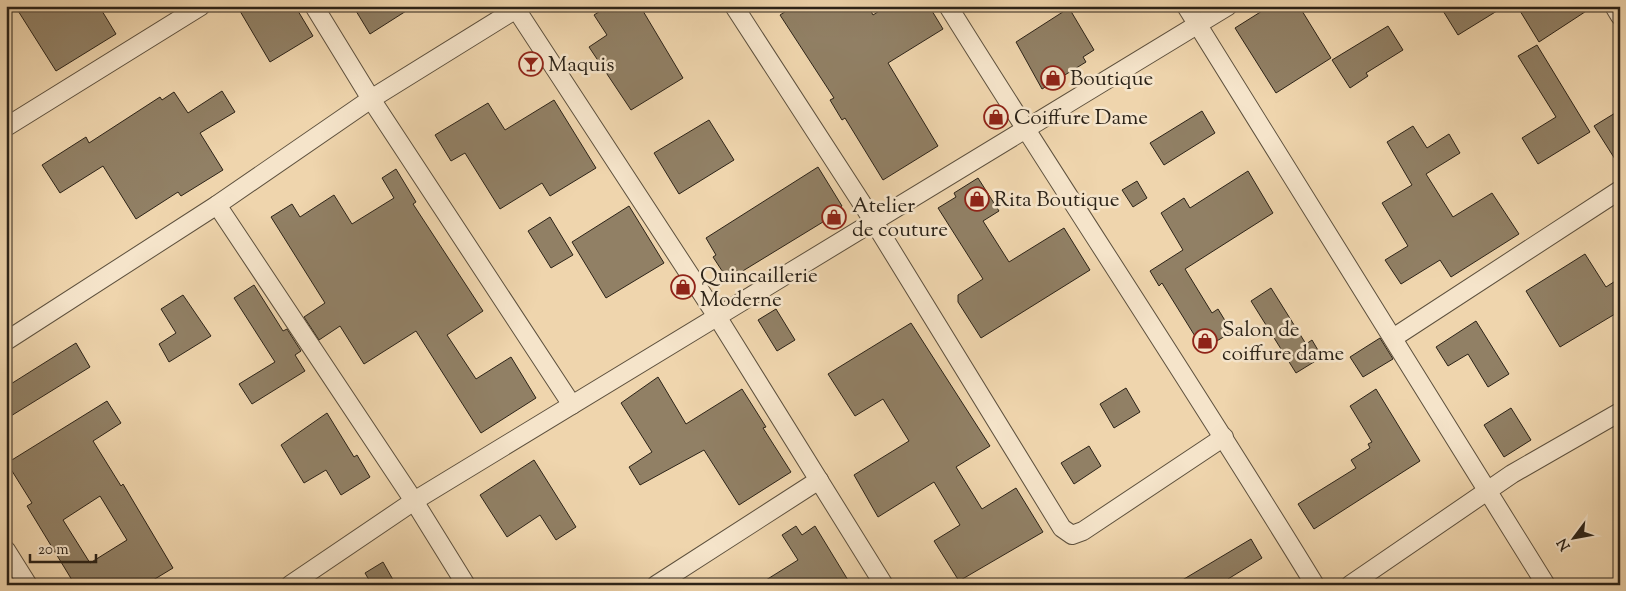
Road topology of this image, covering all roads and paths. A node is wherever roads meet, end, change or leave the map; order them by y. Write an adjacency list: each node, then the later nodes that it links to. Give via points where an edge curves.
1 (201, 6): 12 (street)
2 (314, 6): 11 (street)
3 (734, 6): 16 (street)
4 (948, 6): 13 (street)
5 (1186, 6): 10 (street)
6 (1228, 6): 10 (street)
7 (1614, 6): 9 (street)
8 (518, 8): 11 (street); 17 (street)
9 (1620, 16)
10 (1198, 25): 13 (street); 18 (street)
11 (371, 99): 15 (street); 20 (street)
12 (6, 127)
13 (1025, 130): 16 (street); 22 (street)
14 (1620, 190): 18 (street)
15 (216, 205): 19 (street); 25 (street)
16 (874, 222): 17 (street); 22 (street, via 1062,528 1072,535 1083,532)
17 (718, 318): 20 (street); 23 (street)
18 (1393, 338): 24 (street)
19 (6, 340)
20 (572, 405): 25 (street)
21 (1620, 412): 24 (street)
22 (1224, 437): 32 (street)
23 (818, 480): 30 (street); 31 (street)
24 (1487, 490): 33 (street); 34 (street)
25 (414, 501): 28 (street); 29 (street)
26 (8, 556): 27 (street)
27 (28, 585)
28 (290, 585)
29 (466, 585)
30 (656, 585)
31 (884, 585)
32 (1315, 585)
33 (1350, 585)
34 (1546, 585)

